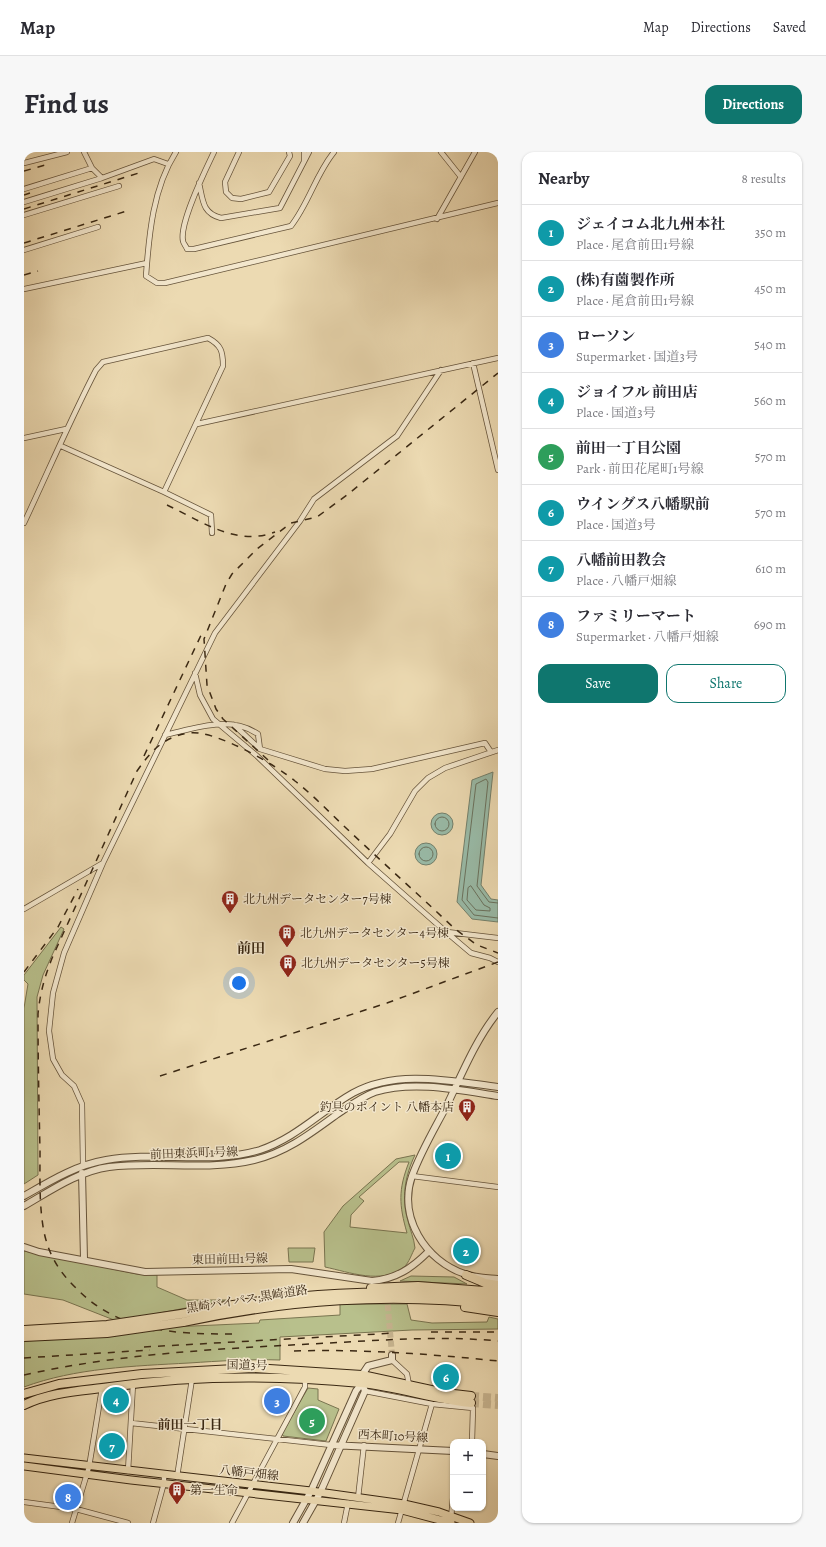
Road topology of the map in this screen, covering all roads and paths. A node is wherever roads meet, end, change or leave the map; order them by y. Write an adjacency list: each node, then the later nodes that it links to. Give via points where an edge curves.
1 (67, 152): 12 (street)
2 (84, 152): 15 (street)
3 (176, 152): 14 (street)
4 (214, 152): 18 (street)
5 (239, 152): 6 (street, via 225,182 226,192 232,198 241,199 269,192 290,156)
6 (289, 152)
7 (304, 152): 13 (street)
8 (310, 152): 13 (street)
9 (334, 152): 18 (street, via 324,164 299,216 291,226 194,250 187,249 182,242 182,230)
10 (441, 152): 16 (street)
11 (475, 152): 16 (street)
12 (24, 163)
13 (304, 163): 18 (street, via 280,208 221,218 212,216 206,210)
14 (168, 164): 17 (street, via 154,159); 27 (street, via 150,222)
15 (92, 168): 17 (street); 20 (street)
16 (461, 177): 24 (street)
17 (102, 178): 21 (street)
18 (199, 183)
19 (119, 186): 23 (street)
20 (24, 188)
21 (24, 202)
22 (498, 203): 24 (street)
23 (24, 215)
24 (437, 218): 27 (street, via 165,283 157,283 146,276)
25 (98, 228): 26 (street)
26 (24, 250)
27 (147, 262): 28 (street)
28 (24, 289)
29 (498, 358): 30 (street)
30 (473, 363): 31 (street); 36 (street)
31 (441, 370): 32 (street); 40 (street, via 397,436 314,500 216,633)
32 (197, 424): 33 (street, via 223,366 223,352 218,344 208,338 103,362 96,370); 37 (street)
33 (66, 430): 34 (street); 35 (street)
34 (24, 438)
35 (61, 446): 37 (street); 38 (street)
36 (498, 470)
37 (164, 492): 39 (street, via 211,515)
38 (24, 523)
39 (212, 533)
40 (195, 673): 41 (street, via 200,695); 43 (street)
41 (218, 724): 42 (street); 43 (street); 48 (street, via 261,760)
42 (234, 725): 44 (street); 44 (street, via 246,726 258,734)
43 (165, 735): 47 (street)
44 (260, 749): 46 (street, via 325,769 345,771 372,769 485,743)
45 (498, 750): 46 (street)
46 (491, 752): 48 (street, via 445,768 428,778 415,791 390,834)
47 (103, 862): 49 (street); 58 (street, via 64,953 54,993 49,1031 53,1059 62,1075 74,1086 82,1104)
48 (368, 863): 50 (street)
49 (24, 909)
50 (445, 932): 51 (street); 52 (street, via 471,953)
51 (498, 938)
52 (498, 962)
53 (498, 1012): 54 (street, via 479,1041)
54 (459, 1082): 55 (street, 前田東浜町1号線); 56 (street); 58 (street, 前田東浜町1号線, via 402,1079 372,1084 352,1094 287,1139 260,1150 230,1156 107,1160)
55 (498, 1088)
56 (454, 1090): 57 (street, 前田東浜町1号線); 59 (street, 前田東浜町1号線, via 400,1087 374,1092 286,1149 255,1160 224,1165 108,1167); 60 (street)
57 (498, 1096)
58 (83, 1165): 59 (street); 62 (street, 前田東浜町1号線)
59 (82, 1175): 63 (street, 前田東浜町1号線); 66 (street)
60 (412, 1176): 61 (street); 65 (street, via 409,1196 412,1222)
61 (498, 1187)
62 (24, 1196)
63 (24, 1206)
64 (24, 1248): 66 (street, 東田前田1号線)
65 (428, 1252): 66 (street, 東田前田1号線, via 405,1272 385,1282 291,1269 145,1272); 67 (street)
66 (84, 1259)
67 (466, 1275): 68 (street); 69 (highway)
68 (498, 1279)
69 (498, 1285)
70 (498, 1292): 71 (highway, via 395,1286)
71 (310, 1294): 73 (highway, 黒崎バイパス;黒崎道路, via 418,1293); 76 (highway, 黒崎バイパス;黒崎道路, via 246,1302)
72 (381, 1299): 74 (highway, 黒崎バイパス;黒崎道路); 75 (highway); 76 (highway, 黒崎バイパス;黒崎道路, via 279,1304)
73 (498, 1299)
74 (498, 1305)
75 (498, 1312)
76 (182, 1318): 77 (highway, 黒崎バイパス;黒崎道路, bridge); 78 (highway, 黒崎バイパス;黒崎道路, bridge, via 107,1334)
77 (24, 1330)
78 (24, 1337)
79 (392, 1357): 82 (street, via 368,1366); 84 (street, via 407,1374)
80 (192, 1379): 81 (highway, 国道3号, via 224,1376); 83 (highway, 国道3号); 90 (street)
81 (305, 1380): 82 (highway, 国道3号); 91 (street, via 305,1387)
82 (363, 1383): 84 (highway, 国道3号); 84 (highway, 国道3号, via 445,1400 471,1399); 86 (highway, 国道3号, via 253,1368 180,1370 59,1384); 87 (street); 93 (street, via 356,1391); 94 (street)
83 (133, 1384): 85 (highway, 国道3号); 89 (street)
84 (409, 1385)
85 (102, 1388): 88 (highway, 国道3号, via 61,1393); 102 (street)
86 (24, 1394)
87 (432, 1404): 92 (street, via 474,1408); 96 (street)
88 (24, 1405)
89 (130, 1423): 90 (street); 103 (street)
90 (185, 1428): 91 (street); 106 (street)
91 (276, 1438): 93 (street); 108 (street)
92 (472, 1439)
93 (331, 1445): 94 (street, 西本町10号線); 109 (street)
94 (342, 1445): 95 (street, 西本町10号線); 111 (street)
95 (364, 1445): 96 (street, 西本町10号線); 113 (street)
96 (420, 1448): 97 (street, 西本町10号線); 117 (street)
97 (450, 1451)
98 (486, 1454): 99 (street)
99 (498, 1456)
100 (24, 1458): 102 (main road, 八幡戸畑線)
101 (24, 1466): 104 (main road, 八幡戸畑線)
102 (89, 1467): 103 (main road, 八幡戸畑線); 104 (street)
103 (128, 1471): 105 (main road, 八幡戸畑線)
104 (87, 1475): 107 (main road, 八幡戸畑線); 118 (street)
105 (164, 1475): 106 (main road, 八幡戸畑線); 107 (street)
106 (177, 1476): 108 (main road, 八幡戸畑線)
107 (164, 1483): 110 (main road, 八幡戸畑線); 123 (street)
108 (252, 1484): 109 (main road, 八幡戸畑線); 110 (street)
109 (311, 1491): 111 (main road, 八幡戸畑線); 112 (street)
110 (249, 1492): 112 (main road, 八幡戸畑線); 124 (street)
111 (320, 1492): 113 (main road, 八幡戸畑線); 114 (street)
112 (306, 1498): 114 (main road, 八幡戸畑線); 125 (street)
113 (358, 1498): 117 (main road, 八幡戸畑線)
114 (316, 1500): 116 (main road, 八幡戸畑線); 126 (street)
115 (24, 1502): 118 (street)
116 (348, 1503): 117 (main road, 八幡戸畑線); 127 (street)
117 (403, 1507): 120 (main road, 八幡戸畑線, via 425,1508); 128 (street)
118 (76, 1509): 121 (street); 122 (street)
119 (452, 1511): 120 (street)
120 (451, 1521): 129 (main road, 八幡戸畑線)
121 (72, 1523)
122 (128, 1523)
123 (153, 1523)
124 (232, 1523)
125 (293, 1523)
126 (303, 1523)
127 (344, 1523)
128 (398, 1523)
129 (470, 1523)

